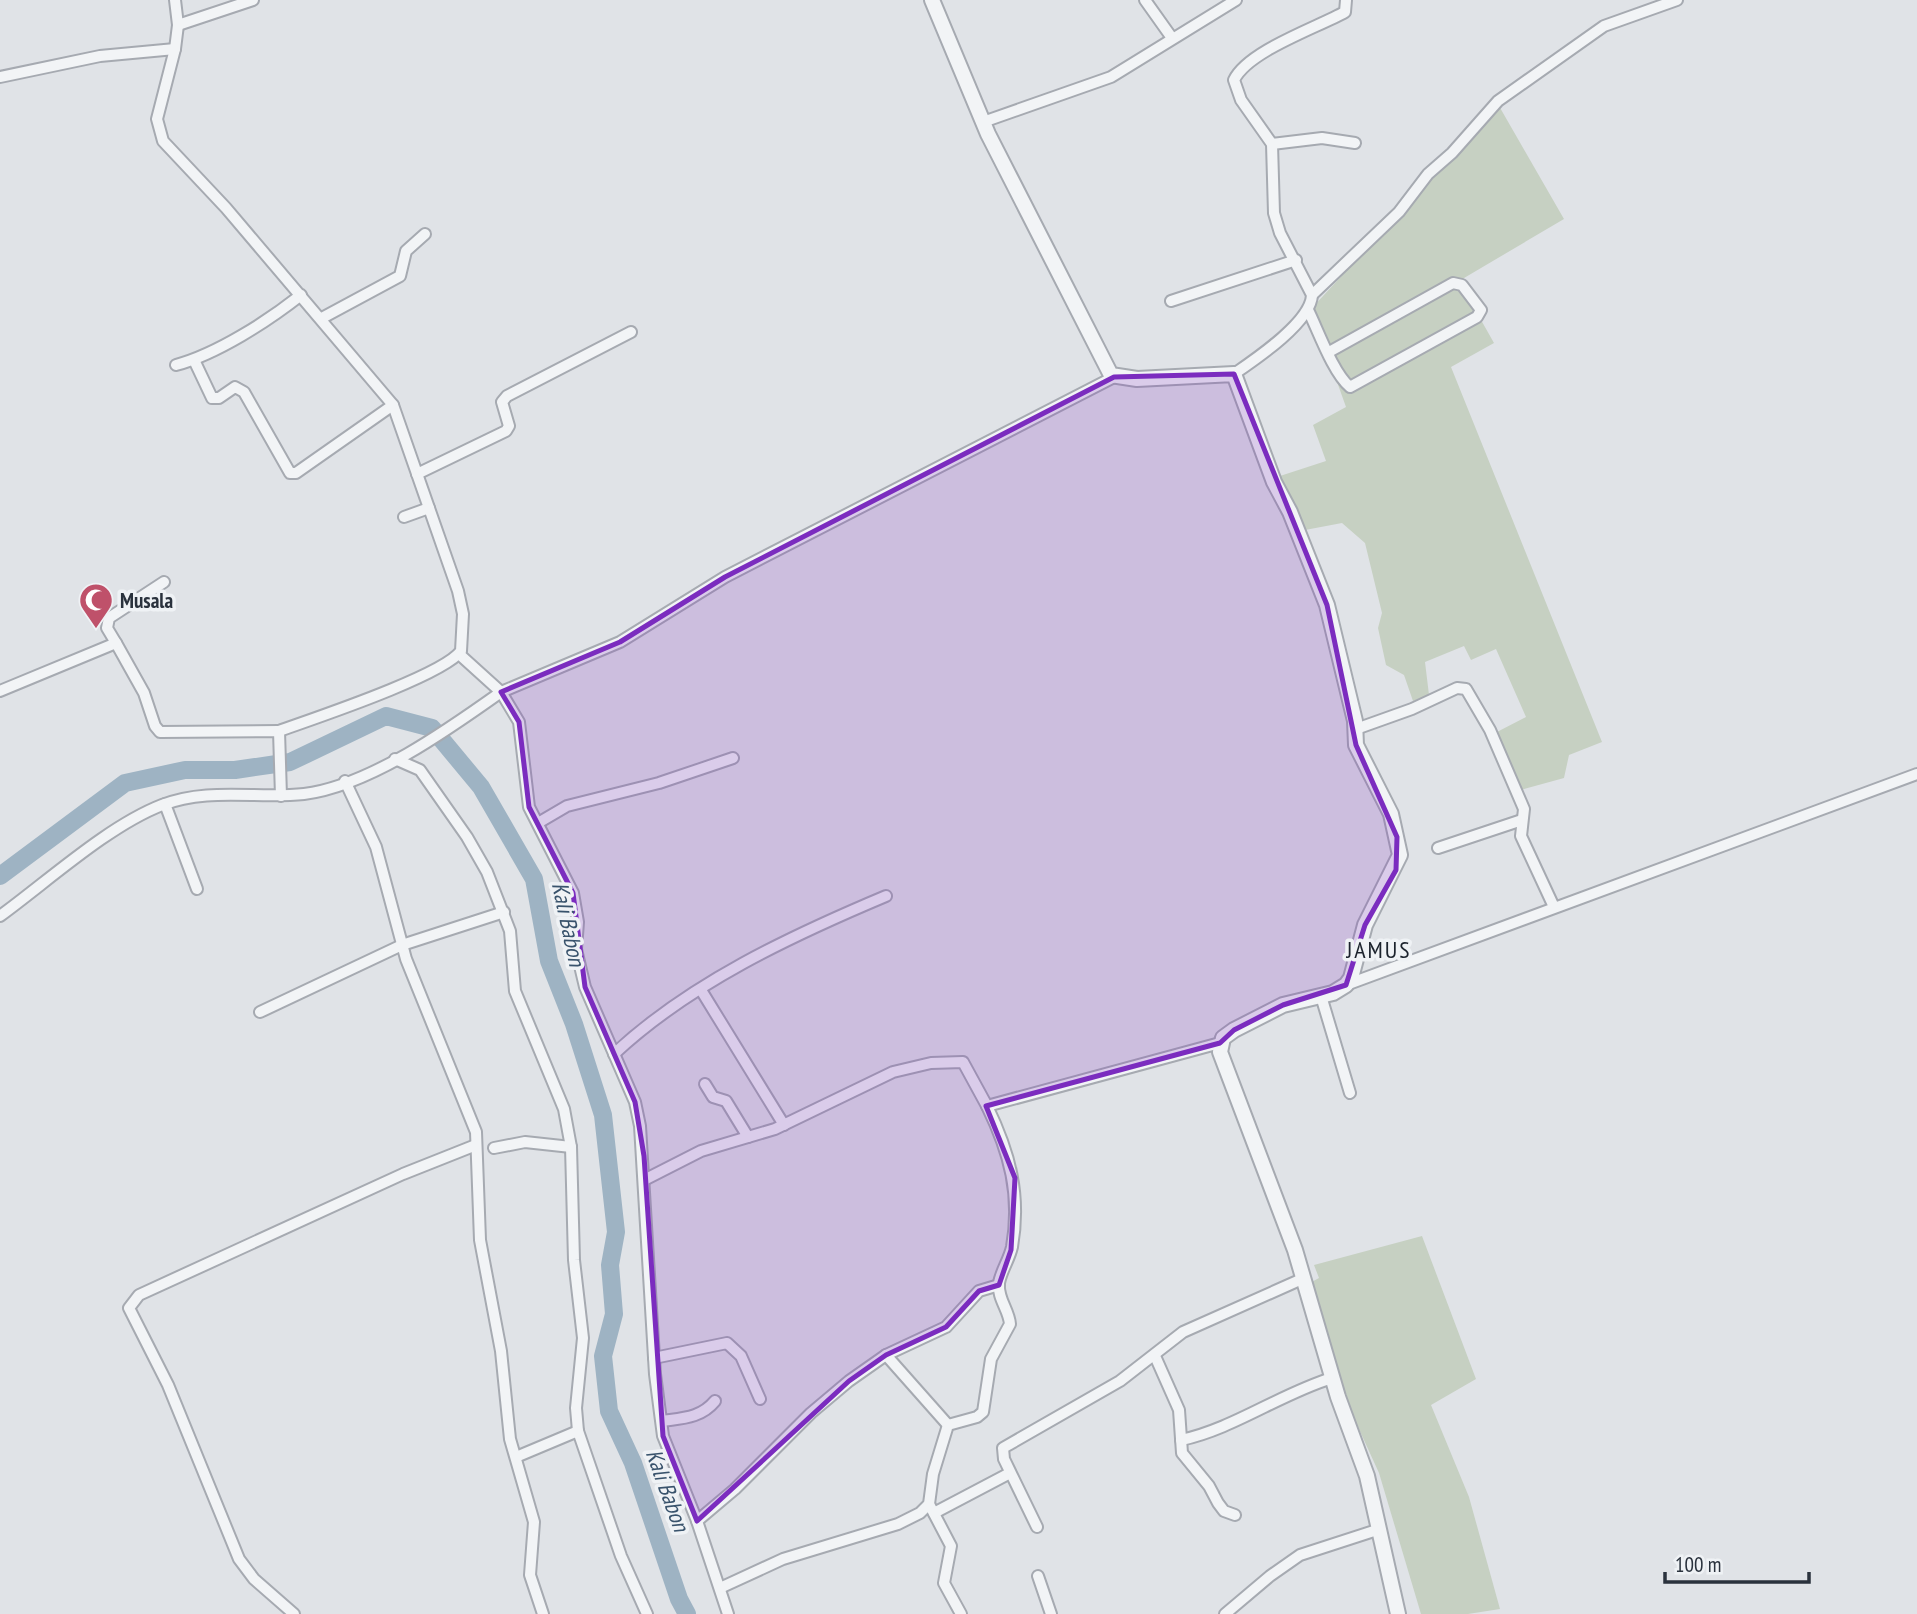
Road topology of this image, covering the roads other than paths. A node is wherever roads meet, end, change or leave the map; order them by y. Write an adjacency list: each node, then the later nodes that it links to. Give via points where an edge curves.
1 (175, 0): 8 (street)
2 (253, 0): 8 (street)
3 (932, 0): 12 (street)
4 (1145, 0): 9 (street)
5 (1236, 0): 9 (street)
6 (1346, 0): 14 (street, via 1345,12 1269,48 1235,78 1241,100)
7 (1677, 0): 18 (street, via 1604,26 1498,101 1428,174 1399,212)
8 (177, 25): 10 (street)
9 (1172, 38): 12 (street, via 1111,76)
10 (175, 49): 11 (street, via 100,56); 17 (street, via 157,119 163,141)
11 (0, 77)
12 (983, 122): 27 (street)
13 (1355, 142): 14 (street, via 1322,138)
14 (1272, 144): 16 (street, via 1274,213)
15 (425, 234): 21 (street, via 405,252 399,276)
16 (1296, 260): 18 (street); 19 (street)
17 (301, 295): 21 (street); 24 (street, via 275,316)
18 (1312, 295): 20 (street)
19 (1171, 301)
20 (1308, 310): 23 (street); 26 (street)
21 (321, 318): 28 (street)
22 (631, 332): 29 (street, via 507,397 502,402 509,426 506,431)
23 (1329, 352): 23 (street, via 1345,382 1354,386 1477,317 1481,310 1462,285 1453,283)
24 (194, 360): 25 (street); 28 (street, via 212,398 235,387 248,396 290,473)
25 (176, 365)
26 (1234, 374): 27 (street); 37 (street, via 1327,605)
27 (1114, 377): 36 (street, via 725,577 620,642)
28 (393, 405): 29 (street)
29 (417, 474): 30 (street)
30 (429, 509): 31 (street); 34 (street, via 463,614)
31 (404, 517)
32 (164, 582): 33 (street, via 109,618 107,628)
33 (116, 643): 35 (street); 38 (street, via 160,732)
34 (459, 654): 36 (street); 38 (street, via 393,688)
35 (0, 691)
36 (501, 692): 40 (street, via 418,749); 46 (street, via 519,722 529,807)
37 (1356, 729): 45 (street, via 1463,687 1490,730 1524,809); 54 (street, via 1356,745 1391,814 1400,855 1365,925)
38 (279, 735): 43 (street)
39 (733, 758): 46 (street, via 567,806)
40 (395, 759): 42 (street); 51 (street, via 420,770 436,790 487,872)
41 (1917, 774): 50 (street)
42 (345, 781): 43 (street, via 317,792); 53 (street, via 376,847)
43 (281, 791): 44 (street, via 196,794)
44 (165, 804): 48 (street); 52 (street, via 132,819)
45 (1522, 820): 47 (street); 50 (street, via 1524,847)
46 (538, 823): 59 (street, via 573,893 583,979)
47 (1437, 848)
48 (197, 889)
49 (886, 896): 55 (street, via 826,922)
50 (1554, 908): 54 (street)
51 (504, 912): 53 (street); 66 (street, via 515,991 564,1109)
52 (0, 916)
53 (402, 945): 57 (street); 65 (street, via 418,994 469,1110)
54 (1346, 985): 56 (street)
55 (701, 990): 59 (street, via 647,1023); 63 (street)
56 (1321, 996): 58 (street, via 1283,1005 1234,1030); 61 (street)
57 (260, 1012)
58 (1220, 1043): 62 (street); 69 (street)
59 (614, 1054): 68 (street, via 635,1102)
60 (705, 1084): 64 (street, via 713,1097 726,1101)
61 (1350, 1093)
62 (986, 1107): 63 (street, via 963,1062 931,1063 893,1072); 70 (street, via 1003,1139 1014,1178 1016,1217)
63 (784, 1125): 64 (street)
64 (748, 1138): 68 (street, via 701,1151)
65 (476, 1145): 81 (street, via 480,1240); 90 (street, via 139,1295 129,1308 168,1385 239,1559 254,1579)
66 (571, 1147): 67 (street, via 525,1142); 79 (street, via 574,1260 583,1338)
67 (494, 1148)
68 (646, 1179): 73 (street)
69 (1301, 1279): 72 (street, via 1183,1332); 74 (street)
70 (999, 1284): 71 (street, via 979,1291 946,1327); 78 (street, via 1010,1324 991,1359 985,1407 977,1417)
71 (886, 1355): 78 (street); 85 (street, via 811,1413)
72 (1155, 1356): 80 (street, via 1179,1410); 82 (street, via 1003,1448)
73 (654, 1358): 75 (street, via 727,1343 741,1356); 77 (street)
74 (1332, 1378): 80 (street, via 1204,1435); 87 (street, via 1367,1476)
75 (760, 1399)
76 (715, 1401): 77 (street, via 706,1412)
77 (662, 1421): 85 (street, via 663,1436)
78 (948, 1425): 83 (street, via 933,1474)
79 (578, 1431): 81 (street); 92 (street, via 621,1556)
80 (1181, 1440): 84 (street, via 1182,1453 1224,1511)
81 (516, 1457): 91 (street, via 534,1522 530,1575)
82 (1010, 1473): 83 (street); 86 (street)
83 (931, 1509): 89 (street, via 898,1524 783,1559); 94 (street, via 951,1546 944,1583)
84 (1235, 1515)
85 (697, 1521): 89 (street)
86 (1037, 1527)
87 (1380, 1529): 96 (street, via 1300,1555); 97 (street)
88 (1038, 1576): 95 (street)
89 (720, 1588): 93 (street)
90 (294, 1614)
91 (543, 1614)
92 (647, 1614)
93 (728, 1614)
94 (961, 1614)
95 (1051, 1614)
96 (1226, 1614)
97 (1398, 1614)

